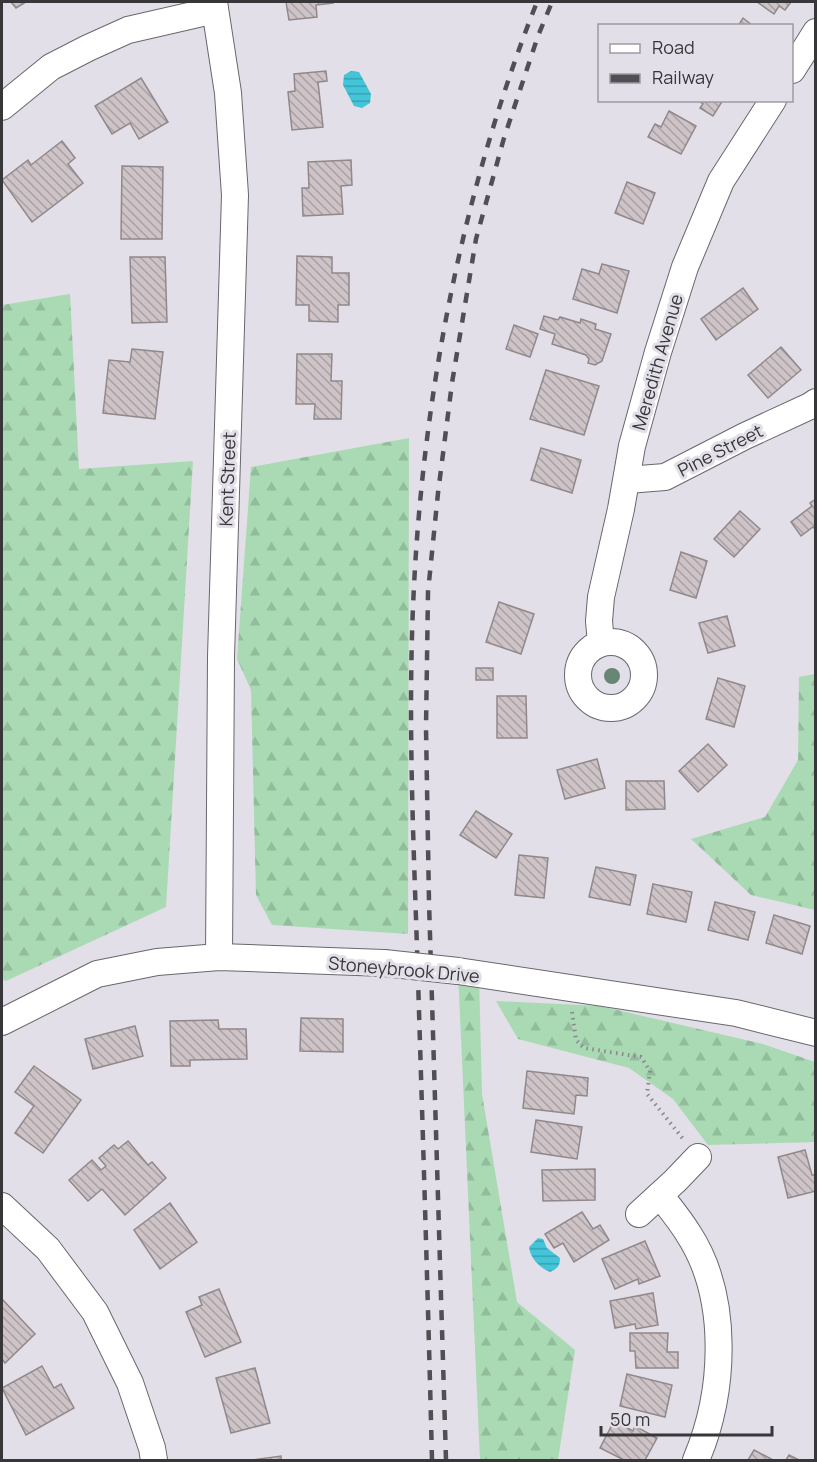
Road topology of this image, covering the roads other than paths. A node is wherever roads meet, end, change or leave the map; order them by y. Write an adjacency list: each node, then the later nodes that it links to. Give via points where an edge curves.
1 (214, 6): 5 (street, via 128,30 88,48 51,67); 9 (street, Kent Street, via 228,93 235,195 221,657)
2 (816, 32): 3 (street)
3 (793, 68)
4 (771, 102): 7 (street, Meredith Avenue, via 722,181 685,267 632,446)
5 (2, 107)
6 (814, 407): 7 (street, Pine Street, via 665,477)
7 (627, 480): 8 (street, Meredith Avenue, via 601,597)
8 (601, 643)
9 (219, 957): 10 (street, Stoneybrook Drive, via 157,962 97,974); 11 (street, Stoneybrook Drive, bridge, via 384,963 458,971 736,1013)
10 (2, 1022)
11 (816, 1033)
12 (698, 1157): 13 (street)
13 (660, 1195): 15 (street); 17 (street, via 689,1234 706,1271 716,1310 719,1354 714,1395 707,1434)
14 (2, 1206): 16 (street, via 48,1249 95,1312 130,1383)
15 (639, 1214)
16 (154, 1461)
17 (696, 1461)

